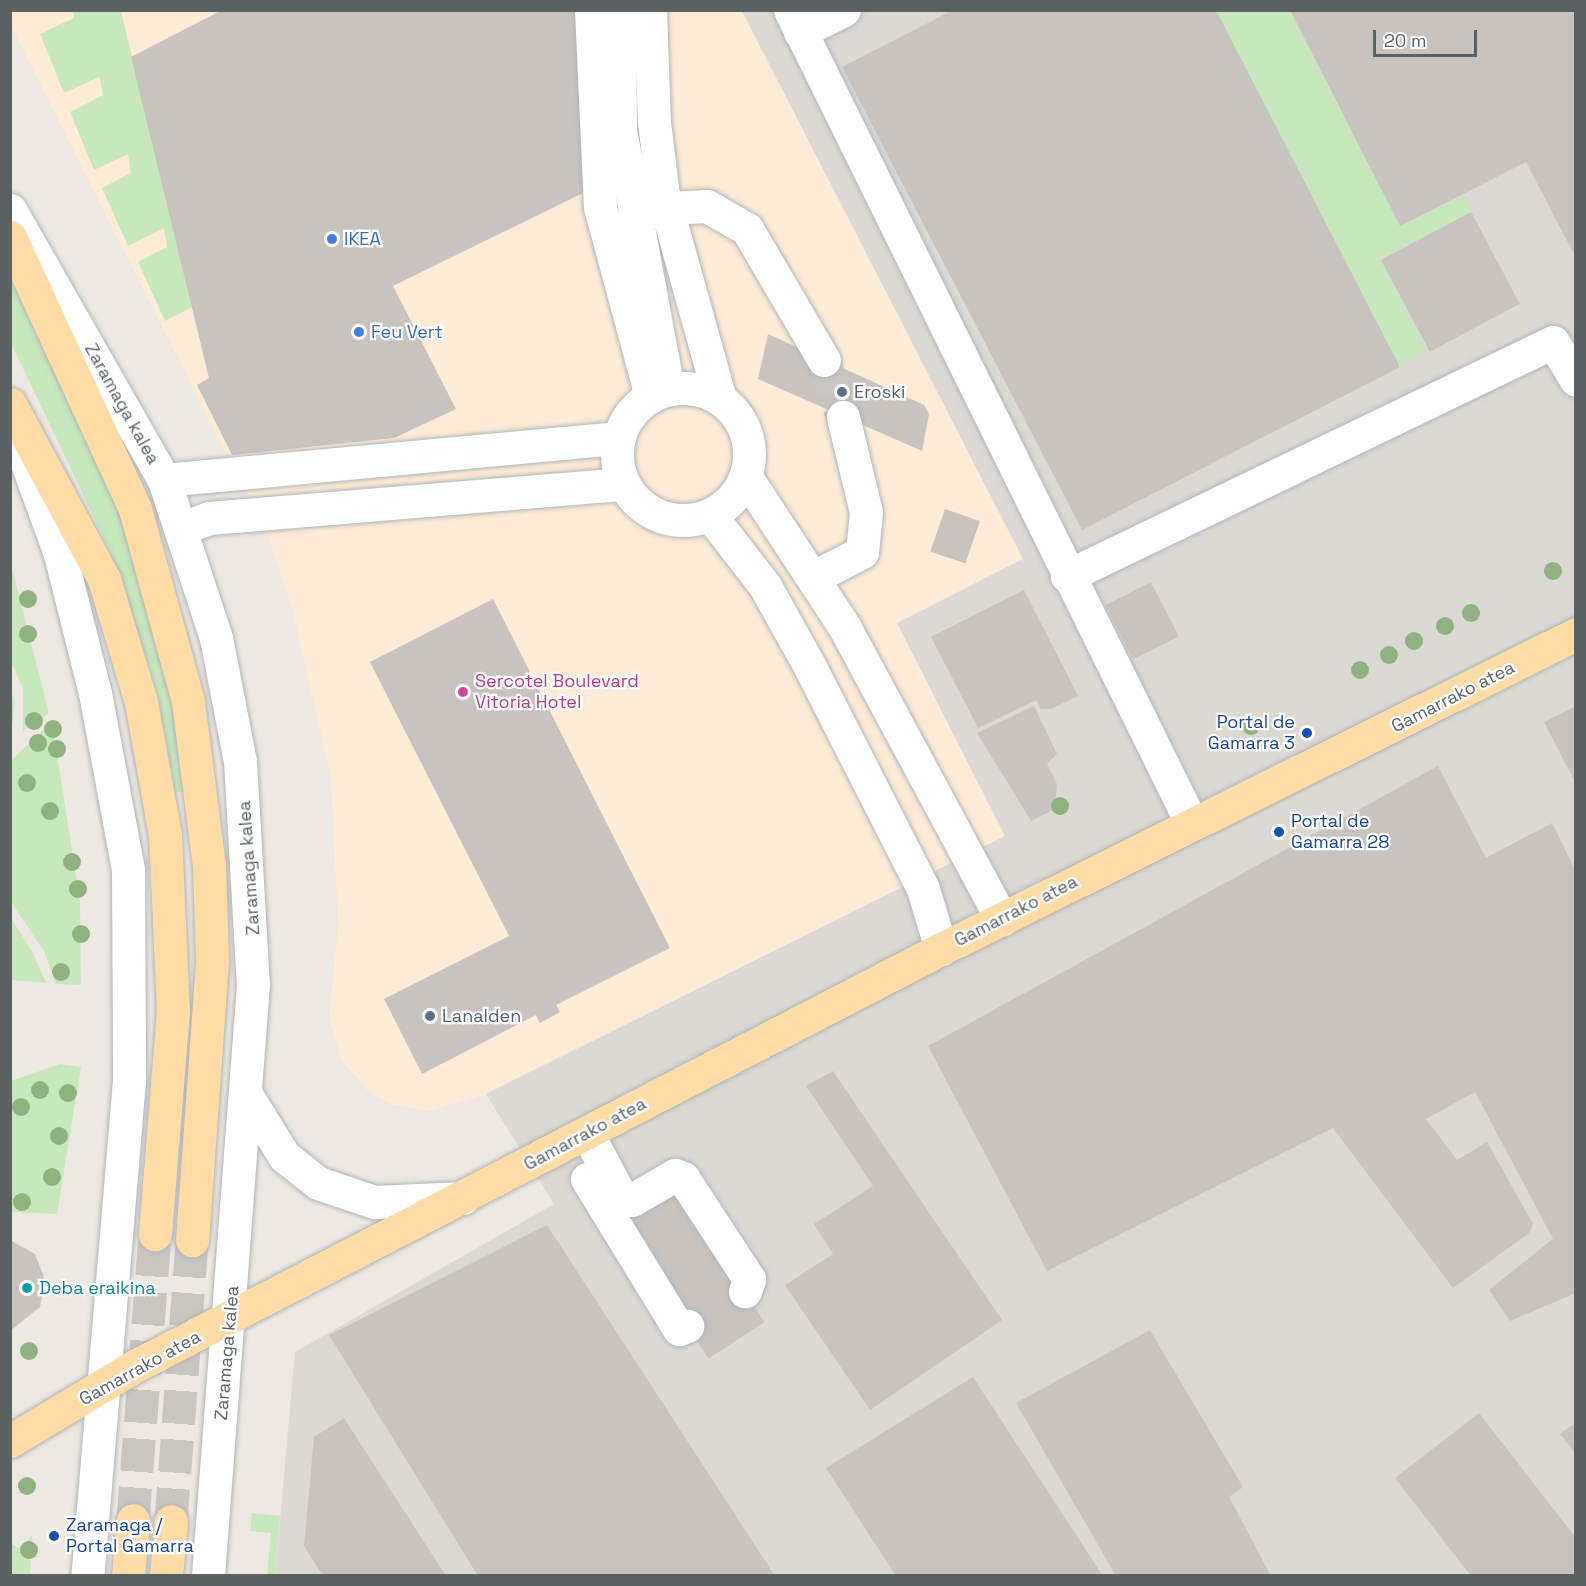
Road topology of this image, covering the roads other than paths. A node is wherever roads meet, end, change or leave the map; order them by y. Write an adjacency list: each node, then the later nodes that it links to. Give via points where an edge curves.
1 (591, 10): 11 (street, via 598,187 616,279)
2 (619, 10): 11 (street, via 620,130)
3 (650, 10): 6 (street, via 654,122)
4 (844, 10): 5 (street)
5 (795, 21): 22 (street)
6 (667, 208): 9 (street, via 707,206 747,229); 12 (street)
7 (10, 210): 18 (street, Zaramaga kalea)
8 (10, 237): 32 (main road, Zaramaga kalea, via 135,509 188,702 209,865 212,962)
9 (824, 360)
10 (1575, 380): 22 (street, via 1553,342)
11 (659, 392): 12 (street, via 695,388); 16 (street, via 636,407)
12 (720, 399): 17 (street, via 746,434)
13 (10, 404): 31 (main road, via 104,579 141,702 164,824 173,1010)
14 (10, 417): 36 (street, via 60,554 95,693 128,868 129,1080)
15 (843, 417): 23 (street, via 866,512 862,552)
16 (618, 438): 18 (street); 19 (street)
17 (746, 477): 20 (street, via 738,493); 23 (street)
18 (164, 480): 21 (street, Zaramaga kalea)
19 (624, 484): 20 (street, via 651,512 670,519); 21 (street, via 209,518)
20 (710, 515): 27 (street, via 765,586 810,667 923,889)
21 (182, 528): 28 (street, Zaramaga kalea, via 216,638 240,761 254,931)
22 (1067, 576): 25 (street)
23 (814, 577): 26 (street)
24 (1575, 634): 25 (main road, Gamarrako atea, via 1317,766)
25 (1191, 822): 26 (main road, Gamarrako atea)
26 (1002, 919): 27 (main road, Gamarrako atea)
27 (941, 949): 29 (main road, Gamarrako atea)
28 (247, 1095): 30 (street, Gamarrako atea, via 284,1156 318,1183 374,1202); 34 (street, Zaramaga kalea)
29 (577, 1138): 30 (main road, Gamarrako atea); 33 (street, via 621,1197 632,1200 675,1175 683,1178 748,1279); 35 (street, via 679,1329)
30 (463, 1198): 34 (main road, Gamarrako atea)
31 (155, 1234)
32 (192, 1240)
33 (745, 1291)
34 (229, 1320): 36 (main road, Gamarrako atea); 43 (street, Zaramaga kalea)
35 (687, 1326)
36 (103, 1386): 37 (main road, Gamarrako atea); 40 (street)
37 (10, 1441)
38 (133, 1520): 41 (main road)
39 (171, 1521): 42 (main road)
40 (87, 1575)
41 (128, 1575)
42 (166, 1575)
43 (208, 1575)

